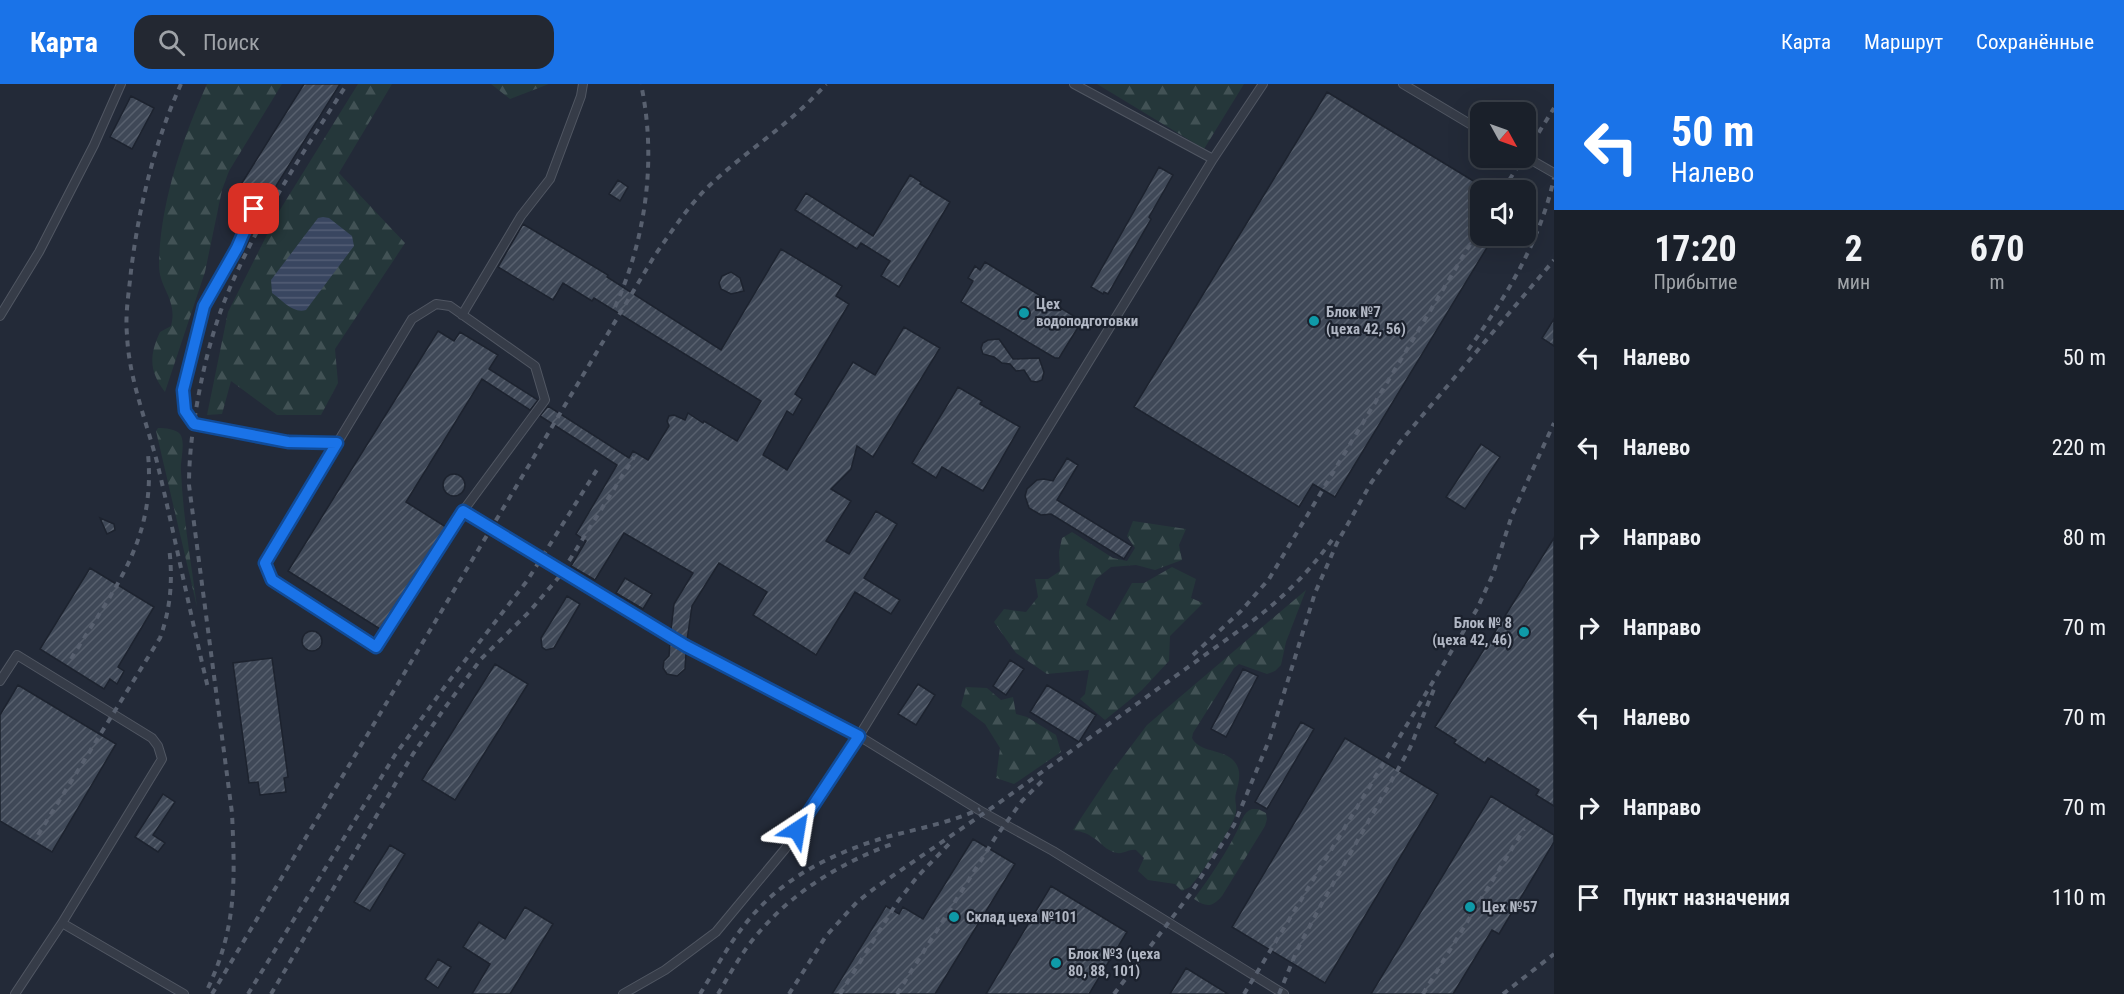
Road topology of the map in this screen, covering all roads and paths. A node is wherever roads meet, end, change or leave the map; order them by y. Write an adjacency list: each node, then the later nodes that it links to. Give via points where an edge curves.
1 (121, 84): 12 (lane, via 39,252)
2 (583, 84): 11 (lane, via 550,179 521,216)
3 (1074, 84): 7 (lane)
4 (1263, 84): 7 (lane)
5 (1403, 84): 6 (lane)
6 (1470, 124)
7 (1213, 159): 16 (lane)
8 (1536, 163): 9 (lane)
9 (1554, 173)
10 (254, 209): 13 (lane, via 204,306 183,390 185,411 194,424 288,442)
11 (462, 315): 13 (lane, via 450,306 436,304 412,319); 14 (lane, via 535,366 545,400)
12 (0, 316)
13 (337, 443): 14 (lane, via 265,563 272,580 376,647)
14 (463, 511): 16 (lane, via 686,646)
15 (0, 681): 17 (lane, via 16,655 152,738 162,753 162,759)
16 (859, 736): 20 (lane, via 785,849 716,932 665,970); 21 (lane)
17 (63, 923): 18 (lane); 19 (lane)
18 (15, 994)
19 (184, 994)
20 (623, 994)
21 (1284, 994)

